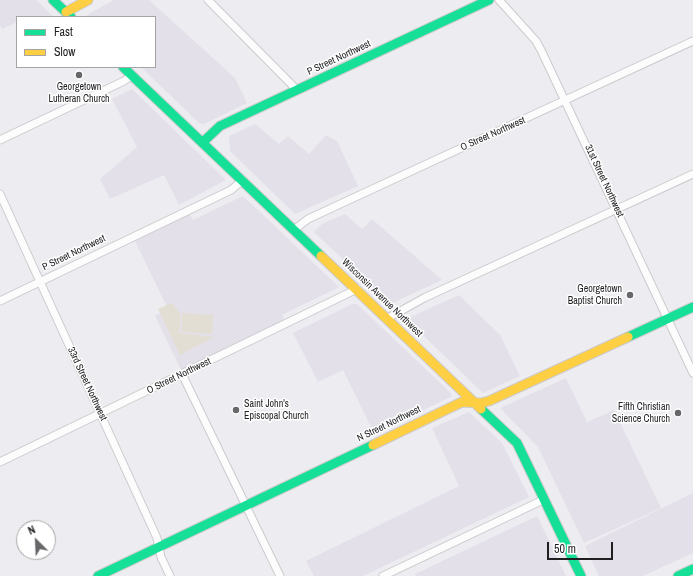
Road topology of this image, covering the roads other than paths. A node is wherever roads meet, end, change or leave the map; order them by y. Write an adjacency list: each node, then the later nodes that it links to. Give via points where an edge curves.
1 (53, 0): 6 (main road)
2 (88, 0): 6 (main road)
3 (208, 0): 10 (street)
4 (489, 0): 10 (main road, P Street Northwest)
5 (499, 0): 11 (street, 31st Street Northwest, via 536,41)
6 (69, 14)
7 (693, 41): 11 (street, O Street Northwest)
8 (125, 68): 9 (main road, Wisconsin Avenue Northwest)
9 (132, 75): 12 (street); 13 (main road, Wisconsin Avenue Northwest)
10 (297, 90): 13 (main road, P Street Northwest, via 220,126)
11 (566, 100): 17 (street, 31st Street Northwest); 18 (street, O Street Northwest, via 308,219)
12 (0, 140)
13 (203, 142): 15 (main road, Wisconsin Avenue Northwest)
14 (693, 174): 17 (street)
15 (243, 180): 18 (main road, Wisconsin Avenue Northwest); 19 (street, P Street Northwest, via 224,193)
16 (0, 194): 19 (street, 33rd Street Northwest)
17 (617, 210): 23 (street, via 424,298); 24 (street, 31st Street Northwest)
18 (295, 229): 20 (main road, Wisconsin Avenue Northwest)
19 (40, 282): 21 (street, P Street Northwest); 28 (street, 33rd Street Northwest)
20 (357, 289): 23 (main road, Wisconsin Avenue Northwest); 26 (street, O Street Northwest)
21 (0, 301)
22 (693, 307): 24 (main road, N Street Northwest)
23 (388, 318): 27 (main road, Wisconsin Avenue Northwest)
24 (668, 319): 25 (street, 31st Street Northwest); 27 (main road, N Street Northwest, via 489,401)
25 (693, 373)
26 (182, 374): 28 (street, O Street Northwest); 31 (street)
27 (477, 403): 30 (main road, Wisconsin Avenue Northwest, via 517,443); 31 (main road, N Street Northwest, via 462,402)
28 (100, 414): 29 (street, O Street Northwest); 32 (street, 33rd Street Northwest)
29 (0, 462)
30 (545, 499): 37 (street); 38 (main road, Wisconsin Avenue Northwest)
31 (246, 505): 32 (main road, N Street Northwest); 36 (street)
32 (159, 547): 34 (main road, N Street Northwest); 35 (street, 33rd Street Northwest)
33 (693, 569): 39 (main road)
34 (98, 576)
35 (170, 576)
36 (280, 576)
37 (383, 576)
38 (581, 576)
39 (678, 576)

